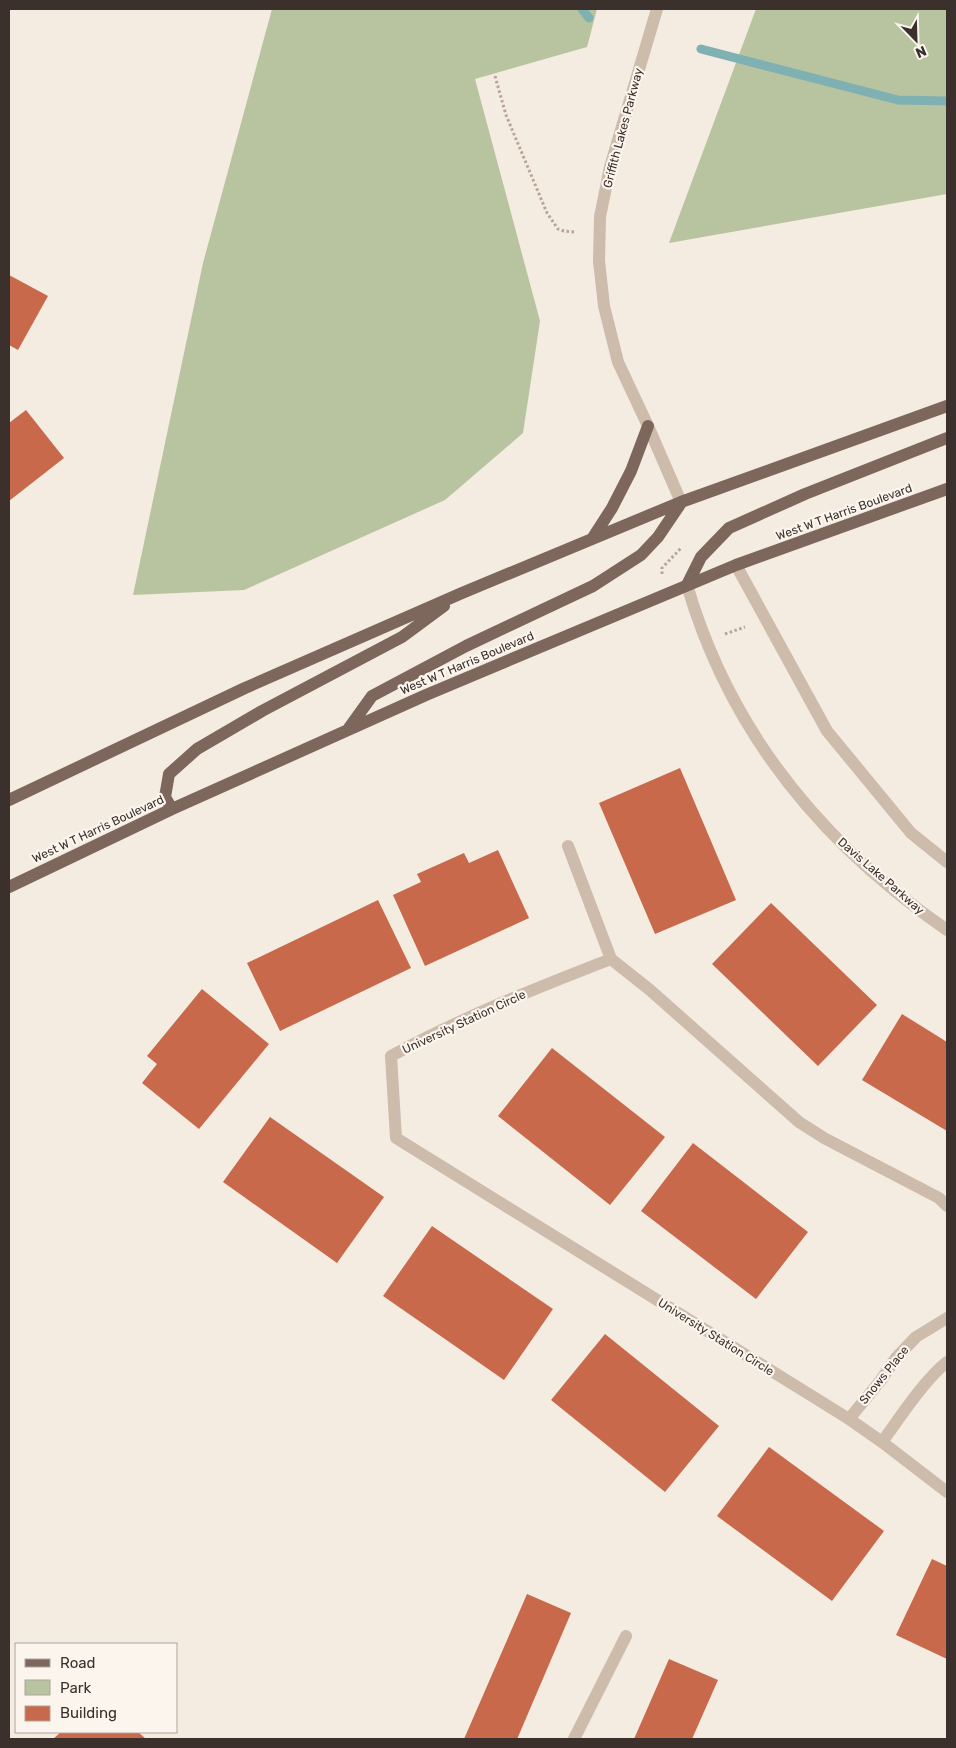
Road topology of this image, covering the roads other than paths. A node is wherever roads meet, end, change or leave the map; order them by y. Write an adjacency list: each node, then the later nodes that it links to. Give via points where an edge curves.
1 (657, 9): 3 (street, Griffith Lakes Parkway, via 610,167 600,217 599,252 604,306 618,362)
2 (947, 406): 6 (main road)
3 (648, 426): 6 (street, Griffith Lakes Parkway); 7 (main road, via 627,479)
4 (947, 438): 9 (main road, via 729,528 701,557)
5 (947, 489): 8 (main road, West W T Harris Boulevard)
6 (681, 502): 7 (main road); 11 (main road, via 641,555 593,586 466,646 372,696)
7 (592, 539): 10 (main road)
8 (736, 565): 9 (main road, West W T Harris Boulevard); 15 (street, via 827,731 911,833)
9 (688, 585): 11 (main road, West W T Harris Boulevard); 17 (street, Davis Lake Parkway, via 698,621 726,687 759,743 803,803 849,852)
10 (462, 593): 12 (main road, via 245,688); 13 (main road, via 402,637 197,749 169,774 165,797)
11 (349, 728): 13 (main road, West W T Harris Boulevard)
12 (9, 800)
13 (172, 809): 16 (main road, West W T Harris Boulevard)
14 (568, 846): 18 (street)
15 (947, 862)
16 (9, 887)
17 (947, 930)
18 (610, 959): 19 (street, via 650,990 799,1122 938,1198); 22 (street, University Station Circle, via 434,1032 391,1056 396,1138)
19 (947, 1206)
20 (947, 1318): 22 (street, Snows Place, via 916,1337)
21 (947, 1362): 23 (street)
22 (849, 1419): 23 (street, University Station Circle)
23 (882, 1442): 24 (street, University Station Circle)
24 (947, 1492)
25 (626, 1636): 26 (street)
26 (574, 1739)

